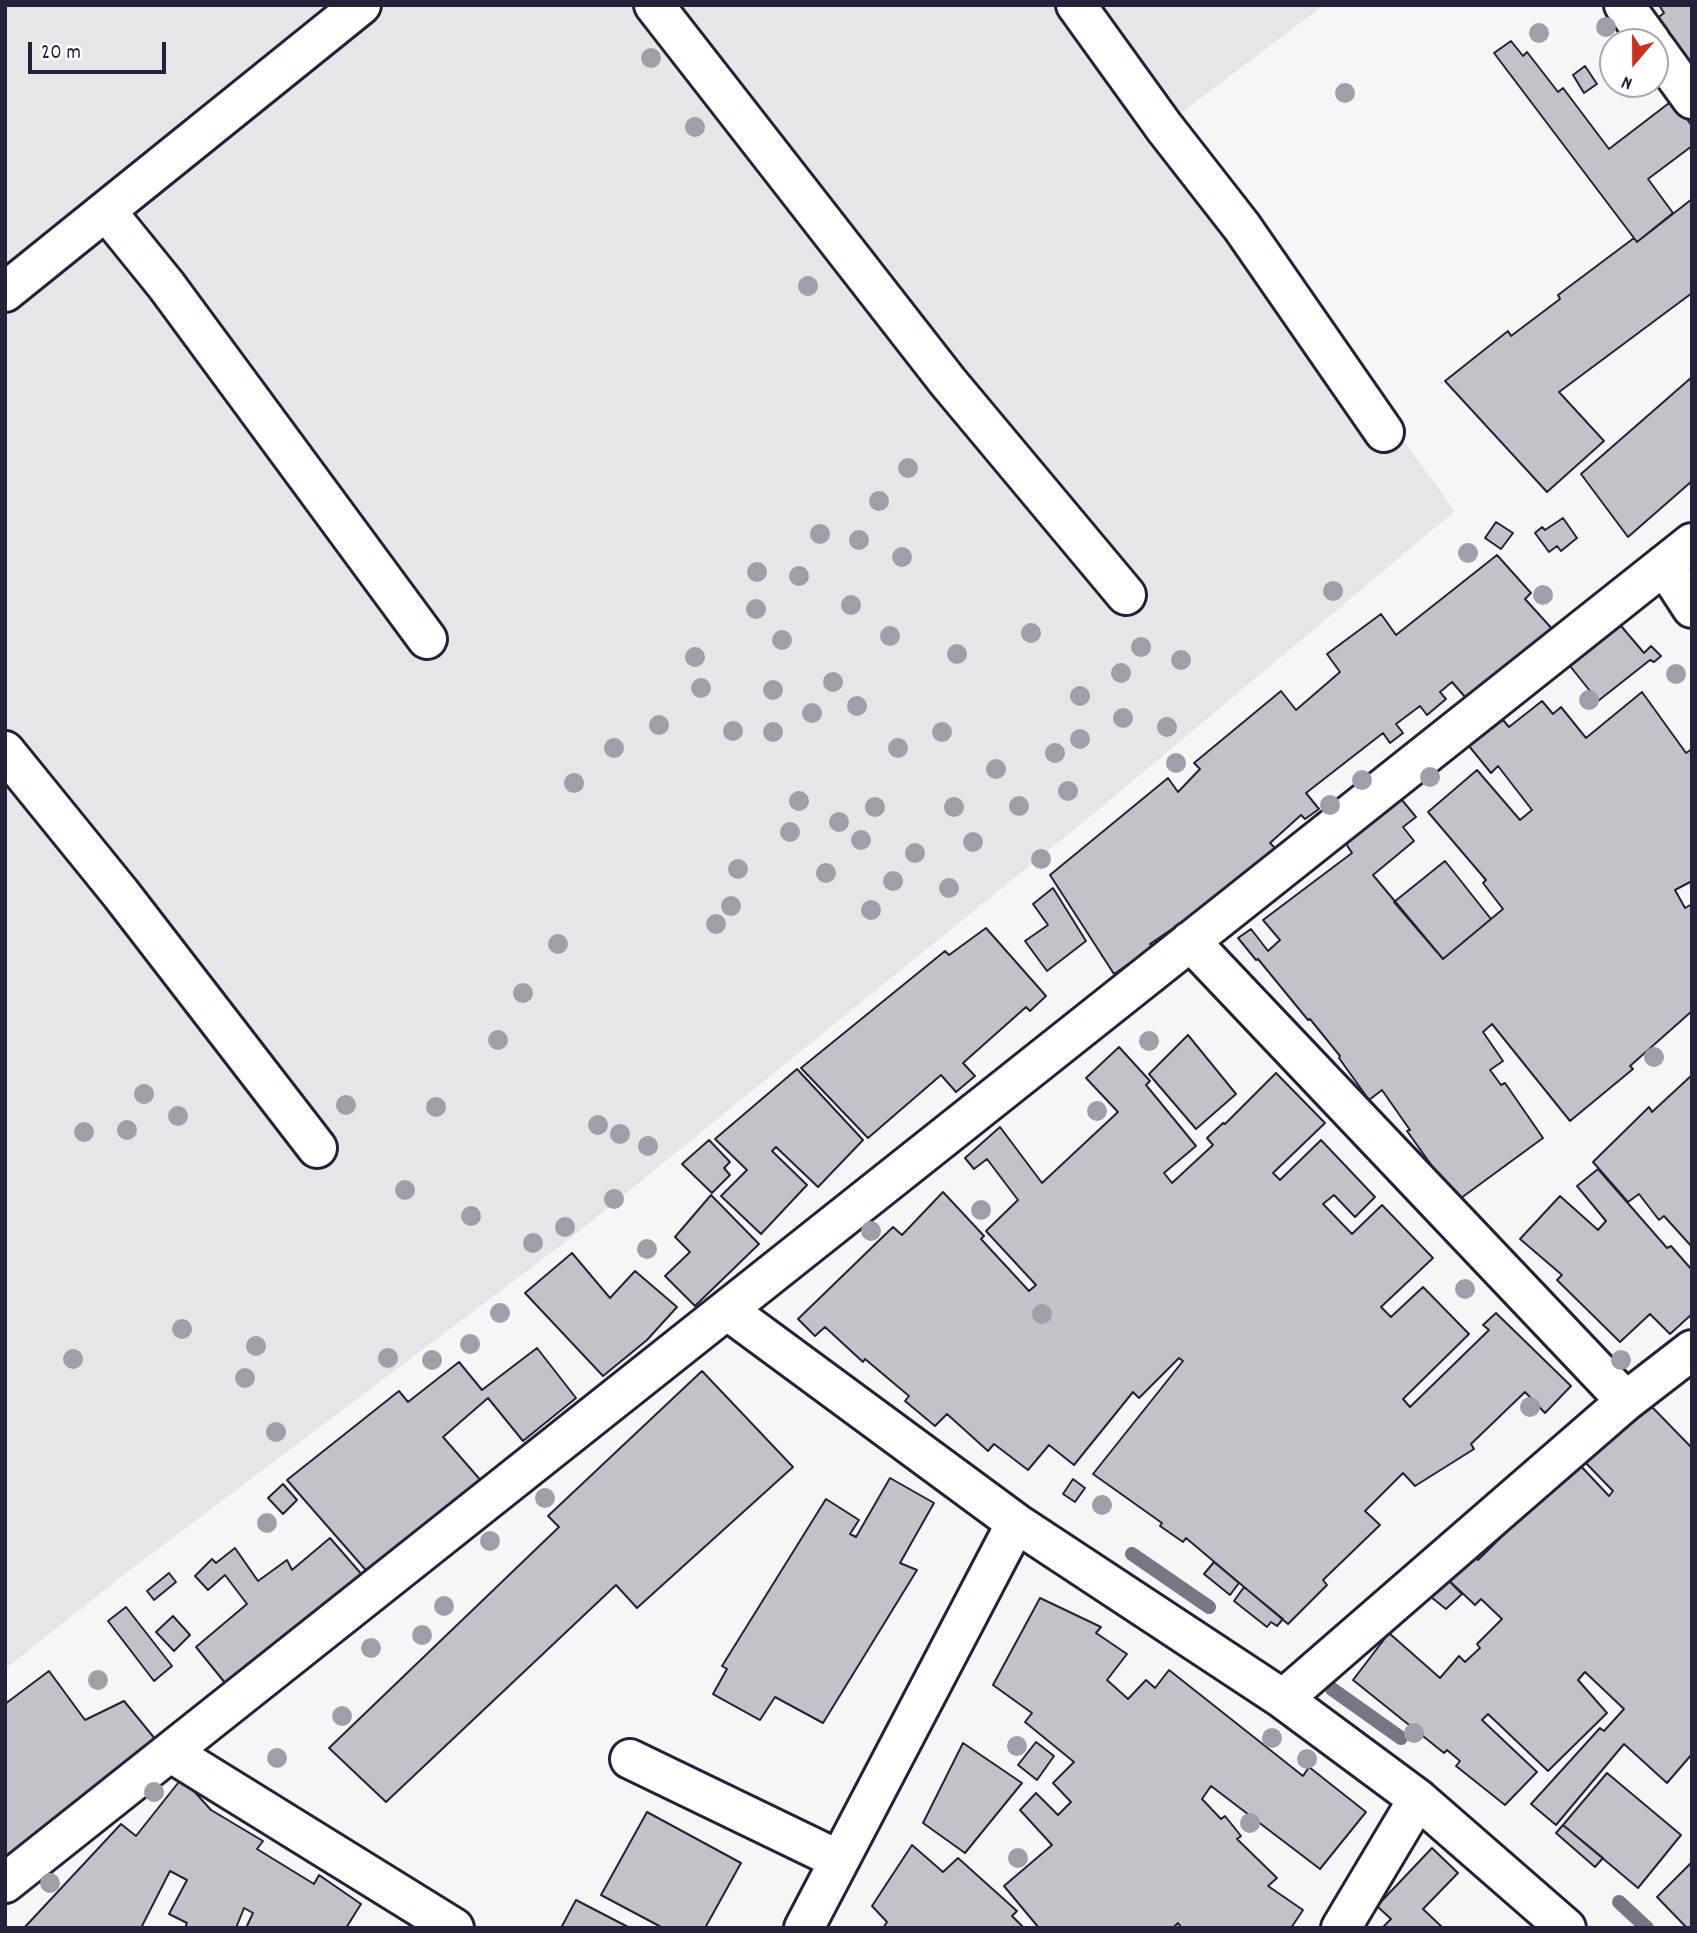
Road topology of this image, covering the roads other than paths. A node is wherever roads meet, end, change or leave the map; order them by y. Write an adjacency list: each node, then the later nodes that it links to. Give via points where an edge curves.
1 (361, 5): 8 (street)
2 (654, 5): 12 (street, via 948,382)
3 (1076, 5): 10 (street, via 1242,228)
4 (1624, 5): 5 (street)
5 (1641, 28)
6 (1669, 67): 7 (street)
7 (1692, 99)
8 (106, 211): 9 (street); 14 (street, via 166,285)
9 (5, 292)
10 (1384, 432)
11 (1678, 554): 13 (street); 16 (street)
12 (1126, 595)
13 (1692, 608)
14 (427, 639)
15 (5, 751): 17 (street)
16 (1190, 941): 18 (street); 20 (street)
17 (317, 1148)
18 (727, 1310): 21 (street); 23 (street)
19 (1692, 1350): 20 (street)
20 (1626, 1401): 22 (street)
21 (1016, 1523): 22 (street); 26 (street)
22 (1283, 1699): 25 (street)
23 (170, 1752): 27 (street); 28 (street)
24 (630, 1759): 26 (street)
25 (1418, 1799): 30 (street); 31 (street)
26 (839, 1860): 29 (street)
27 (5, 1883)
28 (454, 1928)
29 (804, 1928)
30 (1341, 1928)
31 (1566, 1928)

